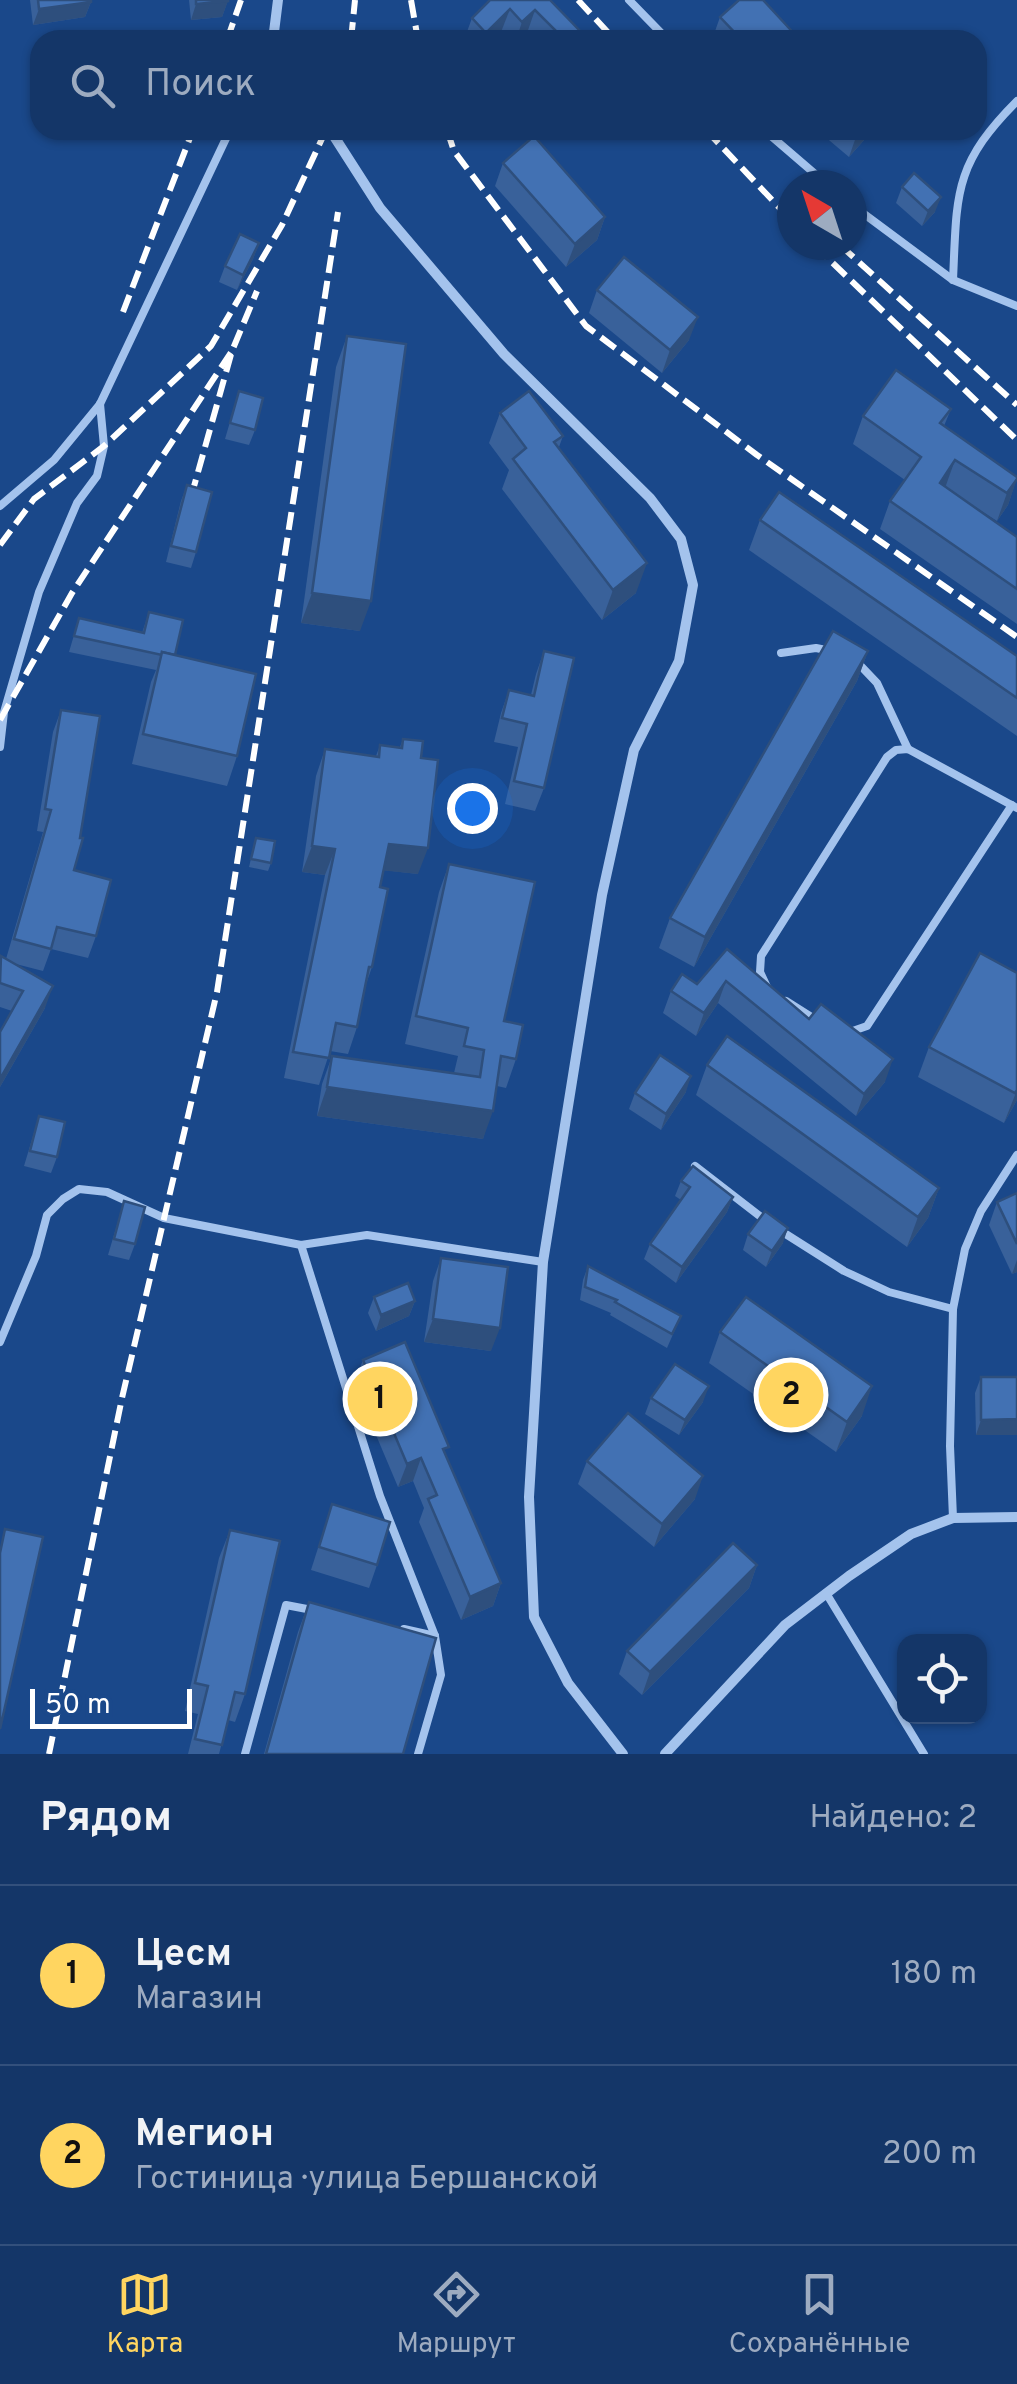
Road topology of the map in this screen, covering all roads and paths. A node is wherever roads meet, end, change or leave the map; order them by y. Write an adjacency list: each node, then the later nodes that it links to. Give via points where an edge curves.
1 (278, 0): 3 (street)
2 (629, 0): 4 (lane)
3 (274, 30)
4 (658, 30)
5 (1017, 100): 6 (lane)
6 (987, 134)
7 (225, 140): 15 (lane)
8 (336, 140): 28 (street, via 380,208 504,354 650,498 681,539 693,585 680,661 634,750 602,894)
9 (776, 140): 11 (lane)
10 (982, 140): 13 (lane, via 958,197)
11 (811, 170)
12 (867, 216): 13 (lane)
13 (953, 280): 14 (lane)
14 (1017, 306)
15 (100, 404): 16 (lane, via 54,460); 20 (lane, via 104,446 97,476 77,503 39,592)
16 (0, 506)
17 (781, 652): 18 (lane, via 816,648)
18 (840, 654)
19 (850, 658): 21 (lane, via 877,683)
20 (0, 747)
21 (908, 748): 22 (lane); 23 (lane, via 887,757 761,956 770,991)
22 (1014, 807): 24 (lane, via 867,1026 848,1034)
23 (818, 1020)
24 (834, 1030)
25 (1017, 1155): 29 (lane, via 980,1211)
26 (695, 1166): 29 (lane, via 844,1271)
27 (301, 1245): 28 (lane, via 367,1236); 30 (lane, via 164,1218 107,1192 79,1189 46,1215); 36 (lane, via 380,1496)
28 (543, 1262): 39 (street, via 529,1497 534,1617 568,1684)
29 (953, 1309): 32 (lane)
30 (0, 1342)
31 (1017, 1517): 32 (street)
32 (953, 1518): 33 (street, via 911,1534)
33 (826, 1593): 40 (street, via 785,1625); 41 (lane)
34 (324, 1613): 37 (lane, via 286,1605)
35 (398, 1628): 36 (lane)
36 (436, 1636): 38 (lane, via 441,1675)
37 (245, 1754)
38 (418, 1754)
39 (622, 1754)
40 (665, 1754)
41 (924, 1754)

